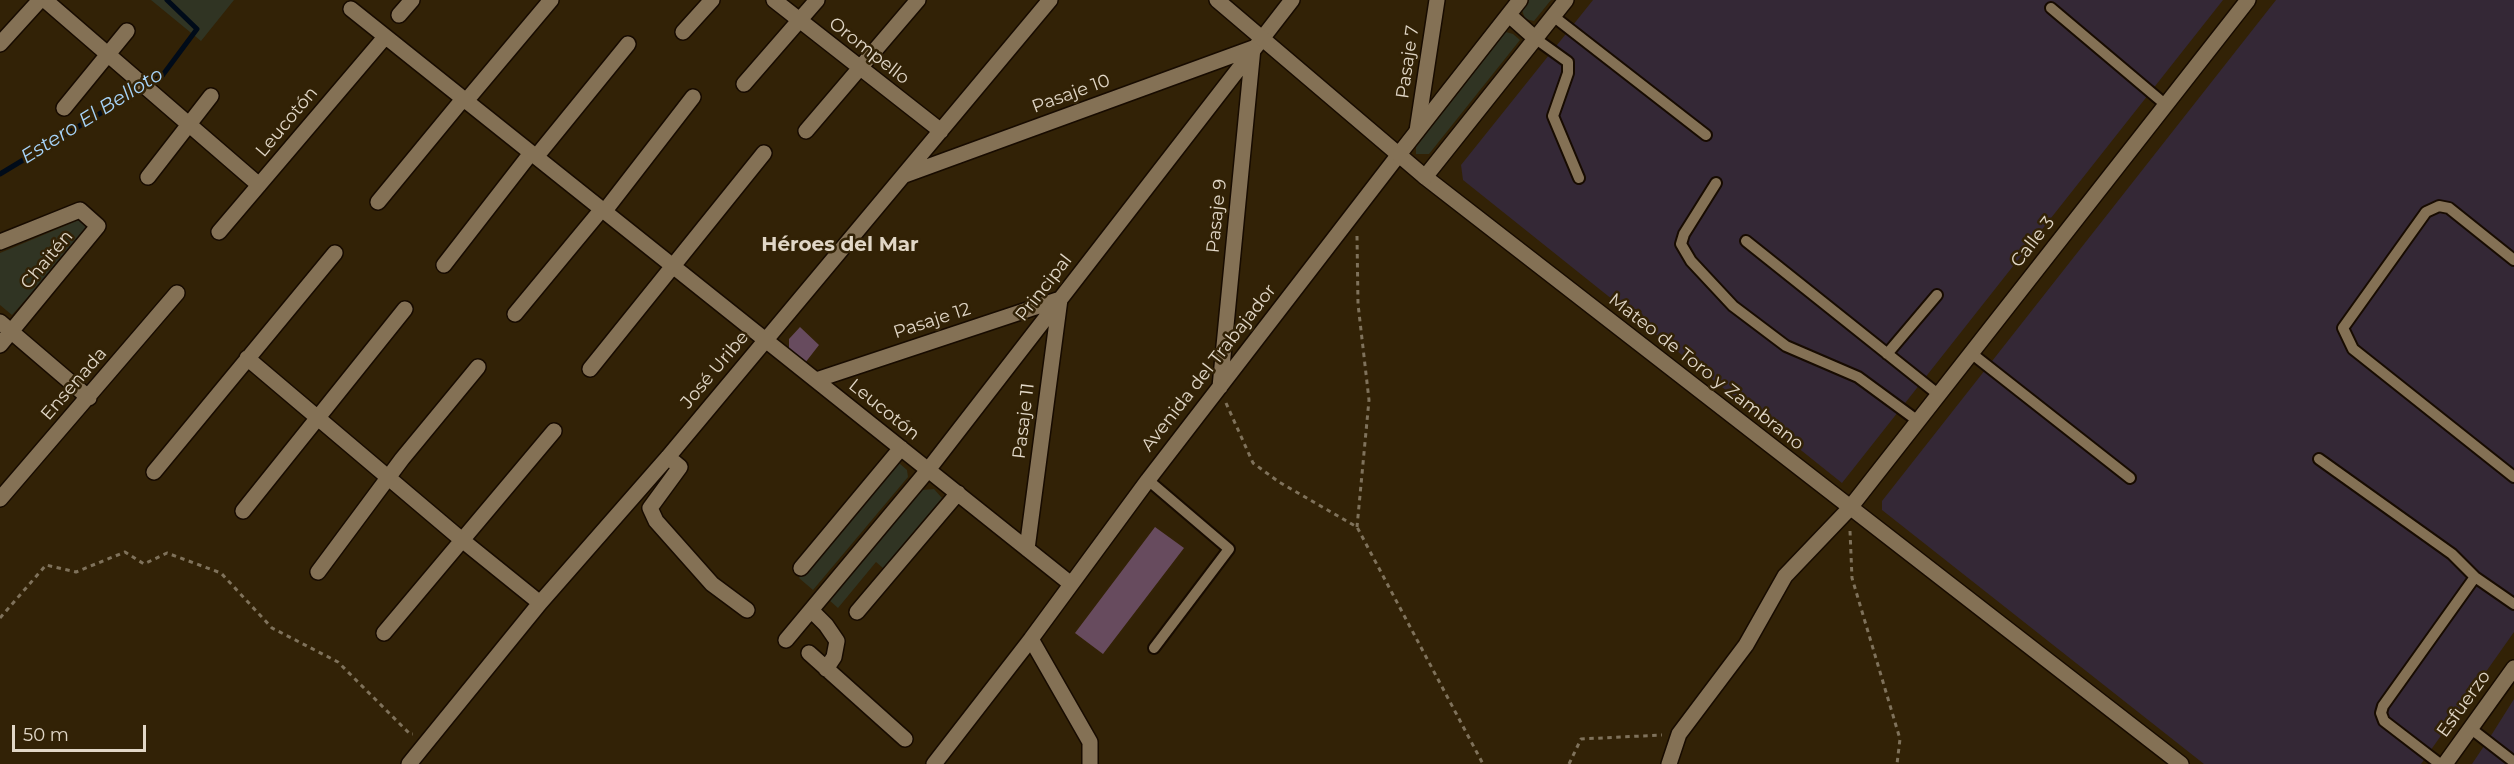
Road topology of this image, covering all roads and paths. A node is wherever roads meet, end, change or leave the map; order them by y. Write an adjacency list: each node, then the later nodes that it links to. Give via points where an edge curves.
1 (40, 0): 27 (street)
2 (45, 0): 29 (street)
3 (412, 0): 18 (street)
4 (552, 0): 34 (street)
5 (712, 0): 23 (street)
6 (774, 0): 21 (street, Orompello)
7 (817, 0): 21 (street)
8 (918, 0): 30 (street)
9 (1050, 0): 40 (street, José Uribe)
10 (1217, 0): 26 (street, Mateo de Toro y Zambrano)
11 (1292, 0): 26 (street, Principal)
12 (1437, 0): 38 (street, Pasaje 7)
13 (1520, 0): 19 (street, Avenida del Trabajador)
14 (1566, 0): 20 (street)
15 (2248, 0): 35 (street, Calle 3)
16 (2051, 8): 35 (lane)
17 (351, 9): 24 (street, Leucotón)
18 (399, 15)
19 (1509, 15): 25 (street); 38 (street, Avenida del Trabajador)
20 (1553, 16): 25 (street); 41 (lane)
21 (799, 21): 30 (street, Orompello); 31 (street)
22 (127, 31): 29 (street)
23 (683, 32)
24 (385, 37): 34 (street, Leucotón); 50 (street, Leucotón)
25 (1536, 39): 47 (street); 48 (lane, via 1568,62 1553,116)
26 (1258, 43): 43 (street, Mateo de Toro y Zambrano); 45 (street, Pasaje 10); 63 (street, Principal); 76 (street, Pasaje 9)
27 (0, 44)
28 (628, 44): 44 (street)
29 (108, 56): 36 (street); 37 (street)
30 (861, 69): 39 (street); 40 (street, Orompello)
31 (744, 84)
32 (212, 96): 37 (street)
33 (693, 97): 52 (street)
34 (464, 100): 44 (street, Leucotón); 51 (street)
35 (2166, 105): 70 (street, Calle 3)
36 (64, 108)
37 (190, 124): 46 (street); 50 (street)
38 (1418, 130): 43 (street, Avenida del Trabajador)
39 (806, 131)
40 (941, 131): 45 (street, José Uribe)
41 (1706, 135)
42 (765, 153): 60 (street)
43 (1400, 153): 47 (street, Mateo de Toro y Zambrano); 53 (street, Avenida del Trabajador)
44 (533, 155): 52 (street, Leucotón); 59 (street)
45 (902, 176): 68 (street, José Uribe)
46 (148, 177)
47 (1425, 177): 93 (street, Mateo de Toro y Zambrano)
48 (1579, 178)
49 (1716, 183): 80 (lane, via 1684,234 1681,244 1691,261 1734,306 1786,346 1858,377)
50 (259, 185): 54 (street, Leucotón)
51 (378, 202)
52 (603, 211): 60 (street, Leucotón); 65 (street)
53 (1353, 213): 76 (street, Avenida del Trabajador); 95 (path, via 1369,400)
54 (219, 232)
55 (1746, 241): 71 (lane)
56 (0, 242): 67 (street, Chaitén, via 80,210 98,226)
57 (335, 253): 72 (street)
58 (2514, 260): 87 (lane, via 2449,208 2439,206 2426,212 2343,328 2353,349)
59 (444, 265)
60 (673, 266): 68 (street, Leucotón); 74 (street)
61 (177, 293): 78 (street, Ensenada)
62 (1937, 295): 71 (lane)
63 (1060, 299): 75 (street, Pasaje 12); 85 (street, Principal); 97 (street, Pasaje 11)
64 (405, 309): 79 (street)
65 (515, 314)
66 (0, 322): 67 (street)
67 (12, 332): 69 (street, Chaitén); 78 (street)
68 (765, 340): 75 (street, Leucotón); 83 (street, José Uribe)
69 (0, 345)
70 (1971, 353): 77 (street, Calle 3); 89 (lane)
71 (1887, 354): 77 (lane)
72 (247, 358): 79 (street); 86 (street)
73 (478, 367): 88 (street)
74 (590, 369)
75 (816, 380): 82 (street, Leucotón)
76 (1220, 388): 90 (street, Avenida del Trabajador); 95 (path, via 1253,463)
77 (1939, 395): 80 (street, Calle 3)
78 (89, 398): 92 (street, Ensenada)
79 (317, 417): 88 (street); 94 (street)
80 (1918, 421): 93 (street, Calle 3)
81 (554, 431): 96 (street)
82 (901, 448): 85 (street, Leucotón); 98 (street)
83 (668, 456): 102 (street, José Uribe); 106 (street, via 680,467 650,508 705,577)
84 (2319, 459): 100 (lane, via 2452,554)
85 (928, 470): 91 (street, Leucotón); 107 (street, Principal)
86 (154, 472)
87 (2514, 477)
88 (389, 478): 96 (street); 99 (street)
89 (2130, 478)
90 (1148, 480): 101 (street, Avenida del Trabajador); 113 (lane, via 1229,549)
91 (958, 494): 97 (street, Leucotón); 108 (street)
92 (0, 499)
93 (1849, 508): 119 (street, Calle 3, via 1785,576 1746,645); 128 (path, via 1852,578 1900,739); 129 (street, Mateo de Toro y Zambrano)
94 (243, 511)
95 (1357, 527): 125 (path)
96 (462, 540): 102 (street); 110 (street)
97 (1027, 549): 101 (street, Leucotón)
98 (801, 568)
99 (318, 572)
100 (2475, 577): 103 (lane); 130 (lane, via 2381,713 2384,721)
101 (1071, 584): 111 (street, Avenida del Trabajador)
102 (540, 603): 118 (street, José Uribe)
103 (2514, 604)
104 (0, 606): 105 (path)
105 (6, 610): 109 (path); 118 (path, via 46,566 76,572 125,552 144,564 167,553 221,573 272,628 338,662 410,734)
106 (747, 610)
107 (811, 610): 112 (street, Principal); 116 (street, via 837,641 834,657)
108 (857, 612)
109 (0, 618)
110 (384, 633)
111 (1031, 639): 123 (street, Avenida del Trabajador); 124 (street, via 1090,742)
112 (786, 640)
113 (1154, 648)
114 (809, 653): 116 (street)
115 (2514, 668): 117 (street, Esfuerzo)
116 (826, 669): 120 (street)
117 (2470, 728): 121 (lane); 131 (street, Esfuerzo)
118 (433, 734): 122 (street, José Uribe)
119 (1679, 734): 126 (path, via 1581,739); 127 (street)
120 (905, 739)
121 (2514, 762)
122 (409, 764)
123 (934, 764)
124 (1090, 764)
125 (1483, 764)
126 (1569, 764)
127 (1670, 764)
128 (1897, 764)
129 (2181, 764)
130 (2440, 764)
131 (2445, 764)

